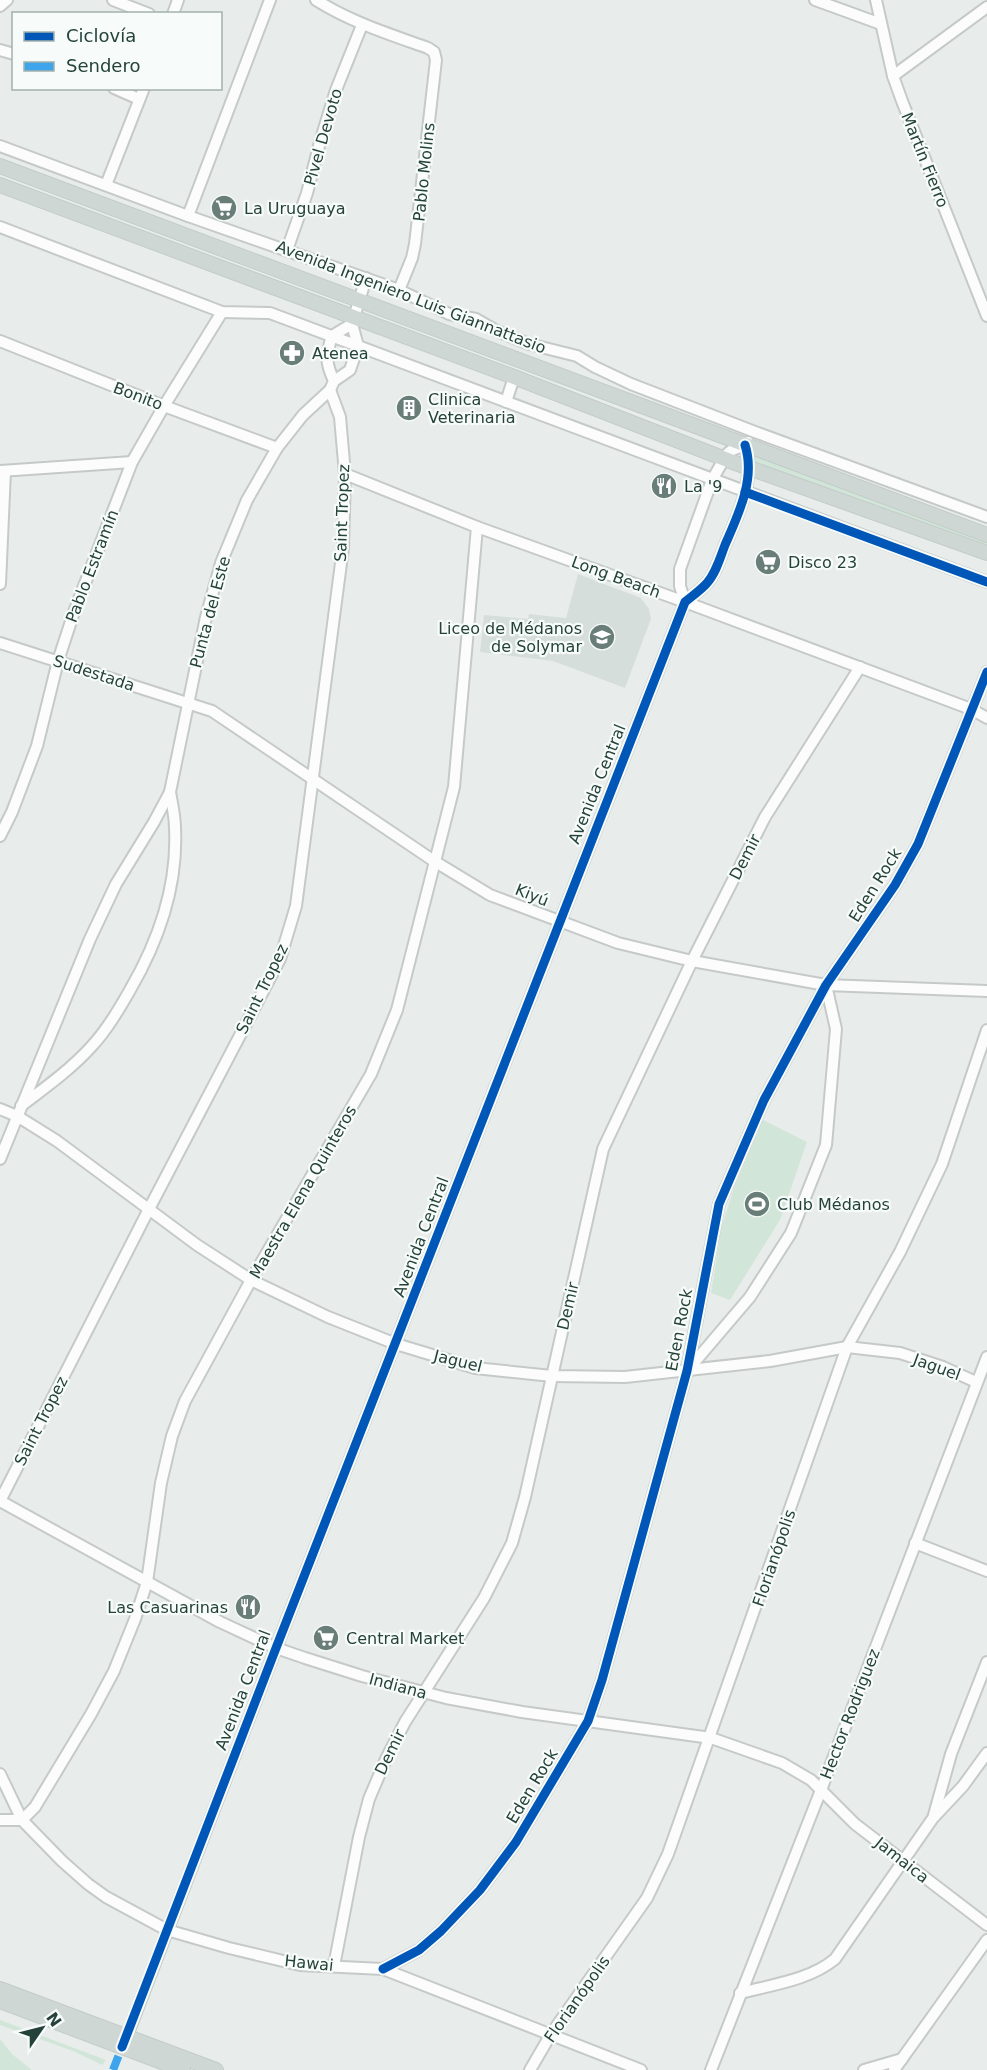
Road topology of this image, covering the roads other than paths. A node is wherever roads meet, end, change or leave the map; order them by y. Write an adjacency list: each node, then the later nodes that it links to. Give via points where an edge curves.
1 (7, 0): 7 (street)
2 (113, 0): 9 (street)
3 (270, 0): 19 (street)
4 (316, 0): 11 (street)
5 (815, 0): 10 (street)
6 (876, 0): 10 (street, Martín Fierro)
7 (0, 6)
8 (987, 7): 12 (street)
9 (144, 12)
10 (881, 24): 12 (street, Martín Fierro)
11 (362, 25): 21 (street, Pivel Devoto, via 336,90); 23 (street, Pablo Molins, via 428,48 436,60 415,244)
12 (893, 76): 26 (street, Martín Fierro)
13 (123, 90): 14 (street)
14 (141, 94): 18 (street)
15 (0, 146): 18 (street, Avenida Ingeniero Luis Giannattasio)
16 (0, 166): 24 (main road, Avenida Ingeniero Luis Giannattasio)
17 (0, 185): 27 (main road)
18 (106, 185): 19 (street, Avenida Ingeniero Luis Giannattasio)
19 (188, 216): 21 (street, Avenida Ingeniero Luis Giannattasio)
20 (0, 227): 25 (street)
21 (288, 249): 22 (street, Avenida Ingeniero Luis Giannattasio)
22 (366, 278): 23 (street, Avenida Ingeniero Luis Giannattasio); 24 (street)
23 (399, 290): 35 (street, Avenida Ingeniero Luis Giannattasio, via 529,344 576,356 631,384)
24 (359, 301): 27 (street); 36 (main road, Avenida Ingeniero Luis Giannattasio)
25 (222, 312): 28 (street, via 270,313); 34 (street, Pablo Estramín)
26 (987, 316)
27 (353, 321): 28 (street); 30 (street); 31 (main road)
28 (332, 336): 30 (street); 32 (street, Saint Tropez, via 326,356)
29 (0, 341): 34 (street, Bonito)
30 (358, 346): 32 (street, Punta del Este, via 350,370); 33 (street)
31 (514, 377): 33 (street); 38 (main road)
32 (332, 385): 37 (street, Punta del Este); 42 (street, Saint Tropez, via 340,417)
33 (506, 402): 43 (street)
34 (164, 406): 37 (street, Bonito); 39 (street, Pablo Estramín)
35 (755, 432): 36 (street); 45 (street, Avenida Ingeniero Luis Giannattasio)
36 (745, 446): 38 (street); 40 (street, Avenida Central); 47 (main road, Avenida Ingeniero Luis Giannattasio)
37 (277, 448): 56 (street, Punta del Este, via 247,500 221,563)
38 (724, 458): 40 (main road); 43 (street)
39 (132, 462): 41 (street); 53 (street, Pablo Estramín)
40 (748, 467): 44 (street, Avenida Central); 48 (main road)
41 (3, 471): 50 (street)
42 (345, 474): 46 (street, Long Beach); 59 (street, Saint Tropez, via 343,548)
43 (712, 480): 44 (street); 51 (street, via 680,569)
44 (745, 492): 49 (street); 51 (street, Avenida Central, via 713,574)
45 (987, 517)
46 (477, 527): 51 (street, Long Beach); 62 (street, Maestra Elena Quinteros, via 454,787)
47 (987, 535)
48 (987, 553)
49 (987, 582)
50 (0, 584)
51 (685, 602): 54 (street, Long Beach); 63 (street, Avenida Central)
52 (0, 643): 53 (street, Sudestada)
53 (58, 662): 56 (street, Sudestada); 61 (street, Pablo Estramín, via 37,746)
54 (860, 667): 57 (street, Long Beach); 64 (street, Demir, via 765,817)
55 (987, 672): 57 (street, Eden Rock)
56 (188, 702): 59 (street, Kiyú, via 212,711); 60 (street, Punta del Este)
57 (971, 709): 58 (street, Long Beach); 65 (street, Eden Rock, via 918,844 895,885)
58 (987, 718)
59 (314, 779): 62 (street, Kiyú); 71 (street, Saint Tropez, via 296,906 280,959)
60 (170, 792): 69 (street, Punta del Este, via 116,884); 69 (street, Punta del Este, via 175,828 174,868 164,917 144,966 93,1046)
61 (0, 836)
62 (434, 861): 63 (street, Kiyú, via 490,895); 72 (street, Maestra Elena Quinteros, via 397,1010 371,1074)
63 (558, 922): 64 (street, Kiyú, via 618,943); 73 (street, Avenida Central)
64 (692, 961): 65 (street, Kiyú); 77 (street, Demir, via 603,1149)
65 (826, 985): 66 (street, Kiyú); 76 (street, Eden Rock, via 764,1100 719,1204); 76 (street, Eden Rock, via 836,1029 826,1145 791,1233 750,1297)
66 (987, 991)
67 (987, 1030): 74 (street, Florianópolis, via 942,1164 900,1252)
68 (0, 1109): 69 (street, Jaguel)
69 (19, 1111): 70 (street, Punta del Este); 71 (street, Jaguel)
70 (0, 1159)
71 (149, 1209): 72 (street, Jaguel); 79 (street, Saint Tropez)
72 (251, 1280): 73 (street, Jaguel); 82 (street, Maestra Elena Quinteros, via 185,1401 176,1427 161,1483)
73 (396, 1344): 77 (street, Jaguel, via 475,1368); 83 (street, Avenida Central)
74 (847, 1347): 76 (street, Jaguel); 78 (street, Jaguel, via 900,1353); 87 (street, Florianópolis)
75 (987, 1356): 78 (street, Hector Rodriguez)
76 (687, 1371): 77 (street, Jaguel, via 625,1377); 86 (street, Eden Rock)
77 (552, 1376): 85 (street, Demir, via 512,1543 483,1598)
78 (976, 1382): 80 (street, Hector Rodriguez)
79 (0, 1501): 82 (street, Indiana)
80 (915, 1543): 81 (street); 90 (street, Hector Rodriguez)
81 (987, 1572)
82 (147, 1582): 83 (street, Indiana); 93 (street, Maestra Elena Quinteros, via 114,1671 35,1808)
83 (276, 1648): 85 (street, Indiana); 96 (street, Avenida Central)
84 (987, 1662): 91 (street, via 951,1754)
85 (422, 1692): 86 (street, Indiana); 98 (street, Demir, via 369,1799)
86 (588, 1721): 87 (street, Indiana); 99 (street, Eden Rock, via 516,1842 480,1890 441,1932)
87 (711, 1738): 90 (street, Indiana, via 782,1763); 103 (street, Florianópolis, via 668,1854 647,1898)
88 (987, 1753): 91 (street)
89 (0, 1774): 93 (street)
90 (821, 1790): 94 (street, Jamaica, via 855,1824); 101 (street, Hector Rodriguez)
91 (933, 1818): 94 (street)
92 (0, 1820): 93 (street)
93 (22, 1820): 96 (street, Hawai, via 88,1884)
94 (903, 1862): 95 (street, Jamaica); 101 (street, via 835,1959 812,1972)
95 (987, 1925)
96 (167, 1930): 98 (street, Hawai, via 300,1965); 104 (street, Avenida Central)
97 (987, 1940): 105 (street)
98 (334, 1966): 99 (street, Hawai)
99 (383, 1970): 103 (street, Hawai)
100 (0, 1989): 104 (main road)
101 (740, 1994): 110 (street, Hector Rodriguez)
102 (0, 2001): 104 (main road)
103 (551, 2034): 108 (street, Florianópolis); 109 (street, Hawai)
104 (124, 2042): 106 (main road); 107 (main road)
105 (902, 2059): 111 (street); 112 (street)
106 (183, 2070)
107 (216, 2070)
108 (530, 2070)
109 (641, 2070)
110 (711, 2070)
111 (864, 2070)
112 (894, 2070)

